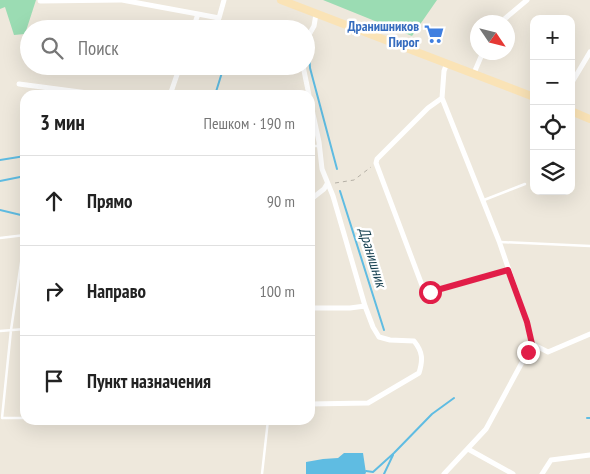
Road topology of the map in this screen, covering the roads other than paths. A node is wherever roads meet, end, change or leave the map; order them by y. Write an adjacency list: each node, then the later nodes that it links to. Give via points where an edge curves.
1 (121, 0): 5 (street); 6 (street)
2 (224, 0): 6 (street, via 219,18)
3 (281, 0): 7 (main road)
4 (527, 0): 8 (street)
5 (40, 2)
6 (198, 14): 9 (street)
7 (316, 14): 10 (street); 13 (main road)
8 (509, 15)
9 (196, 20)
10 (315, 20)
11 (590, 52): 17 (street)
12 (480, 60): 14 (street)
13 (447, 63): 14 (main road); 23 (street)
14 (474, 73): 22 (main road)
15 (177, 75): 20 (street)
16 (305, 75): 21 (street)
17 (575, 77)
18 (19, 84): 19 (street)
19 (65, 90)
20 (172, 90)
21 (308, 90)
22 (530, 94)
23 (442, 98): 32 (street); 38 (street, via 428,108 376,163 423,288 430,292)
24 (575, 113): 25 (main road)
25 (590, 119)
26 (315, 126): 28 (street)
27 (315, 146): 28 (lane)
28 (319, 146): 29 (street)
29 (327, 184): 31 (street); 39 (street)
30 (525, 184): 32 (lane)
31 (315, 196)
32 (482, 201): 35 (street)
33 (20, 236): 34 (lane)
34 (0, 238)
35 (499, 241): 36 (lane); 38 (street)
36 (590, 246)
37 (20, 270): 42 (lane)
38 (508, 270): 45 (street)
39 (365, 306): 40 (street); 46 (street, via 379,337 414,341 420,349 422,364 419,373 368,403)
40 (315, 308)
41 (20, 329): 42 (lane)
42 (11, 330): 43 (lane); 47 (lane, via 2,418)
43 (0, 331)
44 (590, 334): 45 (street, via 548,352)
45 (532, 344): 49 (street, via 486,428)
46 (315, 404)
47 (20, 418)
48 (267, 425): 51 (lane)
49 (468, 449): 52 (street); 53 (street)
50 (590, 454): 54 (street, via 551,460)
51 (262, 474)
52 (444, 474)
53 (513, 474)
54 (542, 474)

